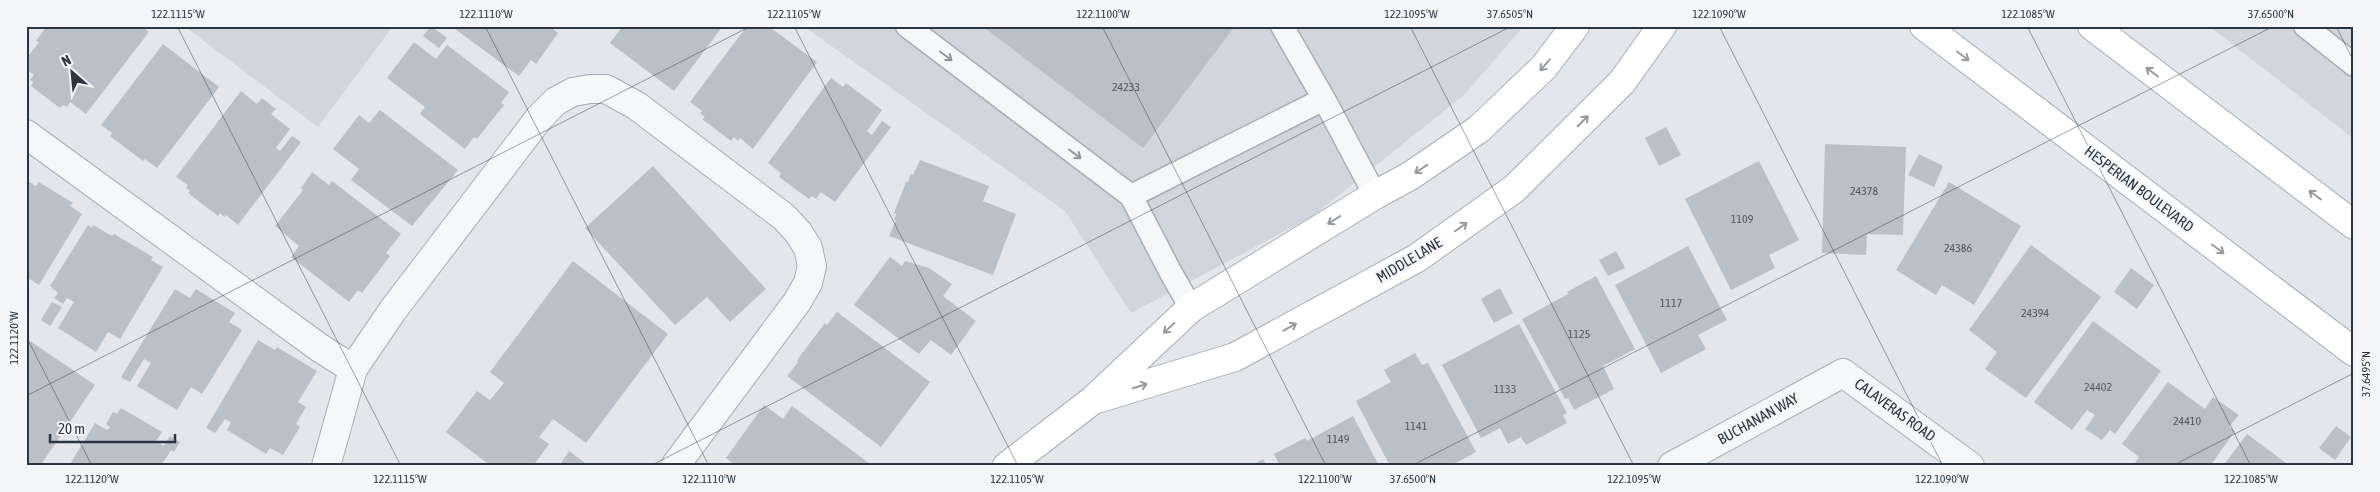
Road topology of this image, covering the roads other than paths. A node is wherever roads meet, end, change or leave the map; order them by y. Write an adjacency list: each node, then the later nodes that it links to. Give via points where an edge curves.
1 (907, 26): 12 (lane, one-way to 12)
2 (1282, 26): 9 (lane)
3 (1575, 26): 11 (street, MIDDLE LANE, one-way to 11, via 1544,67 1479,129 1410,176)
4 (1662, 26): 18 (street, MIDDLE LANE, one-way to 4, via 1235,357 1417,258 1514,189 1622,82)
5 (1924, 26): 15 (street, HESPERIAN BOULEVARD, one-way to 15)
6 (2092, 26): 13 (street, one-way to 6)
7 (2305, 26): 8 (lane)
8 (2354, 65)
9 (1324, 100): 11 (lane); 12 (lane)
10 (26, 134): 16 (street)
11 (1375, 194): 14 (street, MIDDLE LANE, one-way to 14)
12 (1130, 196): 14 (lane)
13 (2354, 225)
14 (1191, 308): 18 (street, MIDDLE LANE, one-way to 18)
15 (2354, 352)
16 (353, 370): 19 (street); 20 (street, via 393,310 540,117 556,101 573,92 606,90 636,106 784,217 808,248 812,266 808,283 797,302)
17 (1844, 373): 22 (street, BUCHANAN WAY); 23 (street, CALAVERAS ROAD)
18 (1093, 400): 21 (street, MIDDLE LANE)
19 (333, 463)
20 (675, 466)
21 (1007, 466)
22 (1672, 466)
23 (1970, 466)

